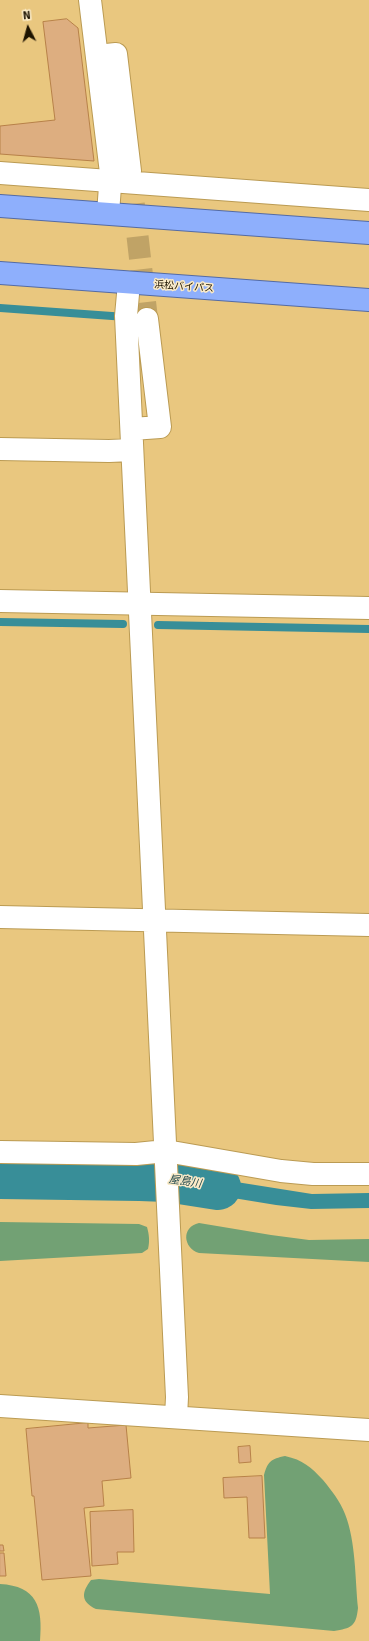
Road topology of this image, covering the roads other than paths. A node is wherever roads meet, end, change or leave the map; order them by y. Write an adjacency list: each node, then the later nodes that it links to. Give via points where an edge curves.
1 (90, 0): 2 (street)
2 (97, 56): 3 (street, via 116,54); 5 (street)
3 (130, 171)
4 (0, 173): 5 (street)
5 (110, 181): 6 (street); 8 (street)
6 (369, 200)
7 (0, 206): 8 (highway)
8 (108, 214): 9 (highway)
9 (369, 233)
10 (0, 273): 11 (highway, 浜松バイパス)
11 (129, 283): 12 (highway, 浜松バイパス); 14 (street, via 126,316)
12 (369, 300)
13 (147, 319): 14 (street, via 160,427)
14 (132, 439): 15 (street, via 109,451); 17 (street)
15 (0, 449)
16 (0, 601): 17 (street)
17 (140, 603): 18 (street); 20 (street)
18 (369, 608)
19 (0, 917): 20 (street)
20 (154, 920): 21 (street); 23 (street)
21 (369, 925)
22 (0, 1152): 23 (street)
23 (166, 1156): 24 (street, via 313,1174); 26 (street, via 177,1389)
24 (369, 1174)
25 (0, 1406): 26 (street)
26 (176, 1417): 27 (street)
27 (369, 1430)

